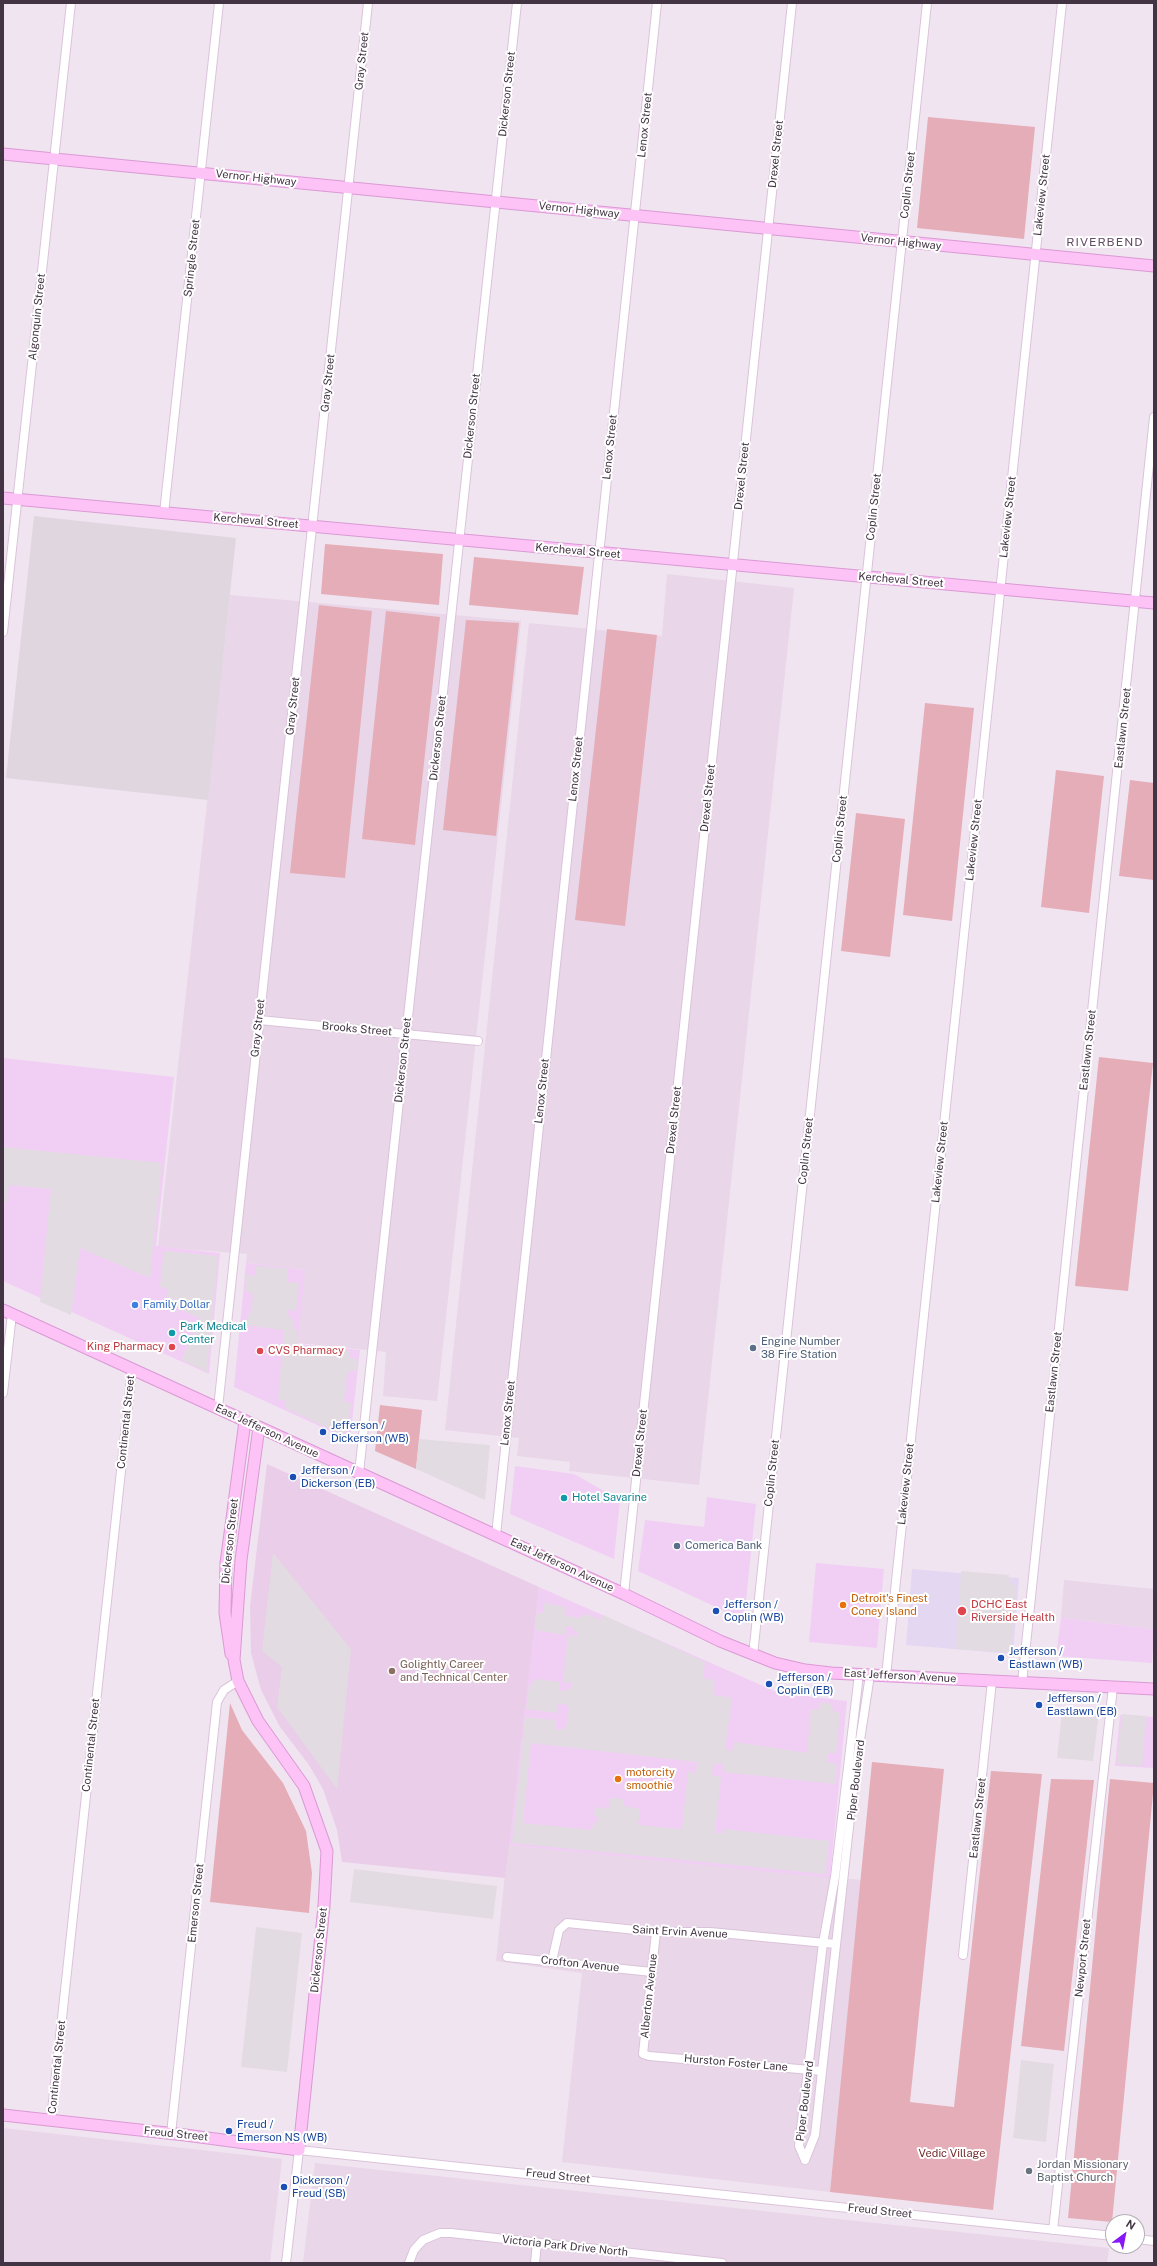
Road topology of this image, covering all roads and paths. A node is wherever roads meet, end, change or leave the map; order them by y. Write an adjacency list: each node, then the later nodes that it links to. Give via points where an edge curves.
1 (71, 3): 10 (street, Algonquin Street)
2 (220, 3): 11 (street, Springle Street)
3 (368, 3): 12 (street, Gray Street)
4 (517, 3): 13 (street, Dickerson Street)
5 (658, 3): 14 (street, Lenox Street)
6 (792, 3): 15 (street, Drexel Street)
7 (927, 3): 16 (street, Coplin Street)
8 (1062, 3): 17 (street, Lakeview Street)
9 (3, 154): 10 (street, Vernor Highway)
10 (54, 159): 11 (street, Vernor Highway); 21 (street, Algonquin Street)
11 (201, 173): 12 (street, Vernor Highway); 22 (street, Springle Street)
12 (348, 188): 13 (street, Vernor Highway); 23 (street, Gray Street)
13 (496, 202): 14 (street, Vernor Highway); 24 (street, Dickerson Street)
14 (635, 216): 15 (street, Vernor Highway); 25 (street, Lenox Street)
15 (768, 229): 16 (street, Vernor Highway); 26 (street, Drexel Street)
16 (902, 242): 17 (street, Vernor Highway); 27 (street, Coplin Street)
17 (1036, 255): 18 (street, Vernor Highway); 28 (street, Lakeview Street)
18 (1154, 266)
19 (1154, 418): 29 (street, Eastlawn Street)
20 (3, 498): 21 (street, Kercheval Street)
21 (17, 499): 22 (street, Kercheval Street); 31 (street, Algonquin Street)
22 (164, 513): 23 (street, Kercheval Street)
23 (313, 527): 24 (street, Kercheval Street); 32 (street, Gray Street)
24 (459, 540): 25 (street, Kercheval Street); 33 (street, Dickerson Street)
25 (599, 553): 26 (street, Kercheval Street); 42 (street, Lenox Street)
26 (732, 565): 27 (street, Kercheval Street); 43 (street, Drexel Street)
27 (867, 577): 28 (street, Kercheval Street); 44 (street, Coplin Street)
28 (1000, 589): 29 (street, Kercheval Street); 47 (street, Lakeview Street)
29 (1135, 601): 30 (street, Kercheval Street); 50 (street, Eastlawn Street)
30 (1154, 603)
31 (3, 632)
32 (259, 1020): 33 (street, Brooks Street); 38 (street, Gray Street)
33 (406, 1034): 34 (street, Brooks Street); 41 (street, Dickerson Street)
34 (478, 1041)
35 (7, 1312): 36 (street, East Jefferson Avenue); 37 (street)
36 (132, 1369): 38 (street, East Jefferson Avenue); 64 (street, Continental Street)
37 (3, 1393)
38 (218, 1408): 39 (street, East Jefferson Avenue)
39 (245, 1420): 40 (street, East Jefferson Avenue); 45 (street, Dickerson Street, via 226,1563 227,1639)
40 (259, 1427): 41 (street, East Jefferson Avenue); 45 (street, Dickerson Street, via 241,1560)
41 (359, 1473): 42 (street, East Jefferson Avenue)
42 (496, 1535): 43 (street, East Jefferson Avenue)
43 (624, 1594): 44 (street, East Jefferson Avenue)
44 (753, 1655): 46 (street, East Jefferson Avenue, via 805,1670)
45 (234, 1660): 48 (street, Dickerson Street)
46 (864, 1675): 47 (street, East Jefferson Avenue); 54 (street, Piper Boulevard); 55 (street, Piper Boulevard)
47 (886, 1676): 49 (street, East Jefferson Avenue)
48 (238, 1681): 65 (street, Emerson Street, via 224,1690 217,1702); 66 (street, Dickerson Street, via 258,1721 304,1786 327,1851 324,1906)
49 (992, 1681): 50 (street, East Jefferson Avenue); 56 (street, Eastlawn Street)
50 (1022, 1683): 51 (street, East Jefferson Avenue)
51 (1113, 1687): 52 (street, East Jefferson Avenue); 67 (street, Newport Street)
52 (1154, 1689)
53 (656, 1932): 54 (street, Saint Ervin Avenue, via 710,1932); 58 (street, Saint Ervin Avenue, via 567,1923 559,1930); 59 (street, Alberton Avenue)
54 (823, 1943): 55 (street, Saint Ervin Avenue); 61 (street, Piper Boulevard)
55 (836, 1944): 62 (street, Piper Boulevard)
56 (963, 1955)
57 (507, 1957): 58 (street, Crofton Avenue)
58 (552, 1961): 59 (street, Crofton Avenue)
59 (652, 1972): 60 (street, Alberton Avenue, via 644,2054)
60 (649, 2056): 61 (street, Hurston Foster Lane)
61 (809, 2069): 62 (street, Hurston Foster Lane); 62 (street, Piper Boulevard, via 799,2146 805,2160 815,2135)
62 (822, 2071)
63 (3, 2115): 64 (street, Freud Street)
64 (51, 2120): 65 (street, Freud Street)
65 (171, 2134): 66 (street, Freud Street)
66 (299, 2150): 67 (street, Freud Street); 71 (street, Dickerson Street)
67 (1053, 2230): 68 (street, Freud Street)
68 (1105, 2235)
69 (537, 2243): 70 (street, Victoria Park Drive North); 72 (street, Victoria Park Drive North, via 451,2232 432,2235 418,2245); 73 (street)
70 (663, 2260): 74 (street, Victoria Park Drive North)
71 (286, 2263)
72 (409, 2263)
73 (535, 2263)
74 (722, 2263)

